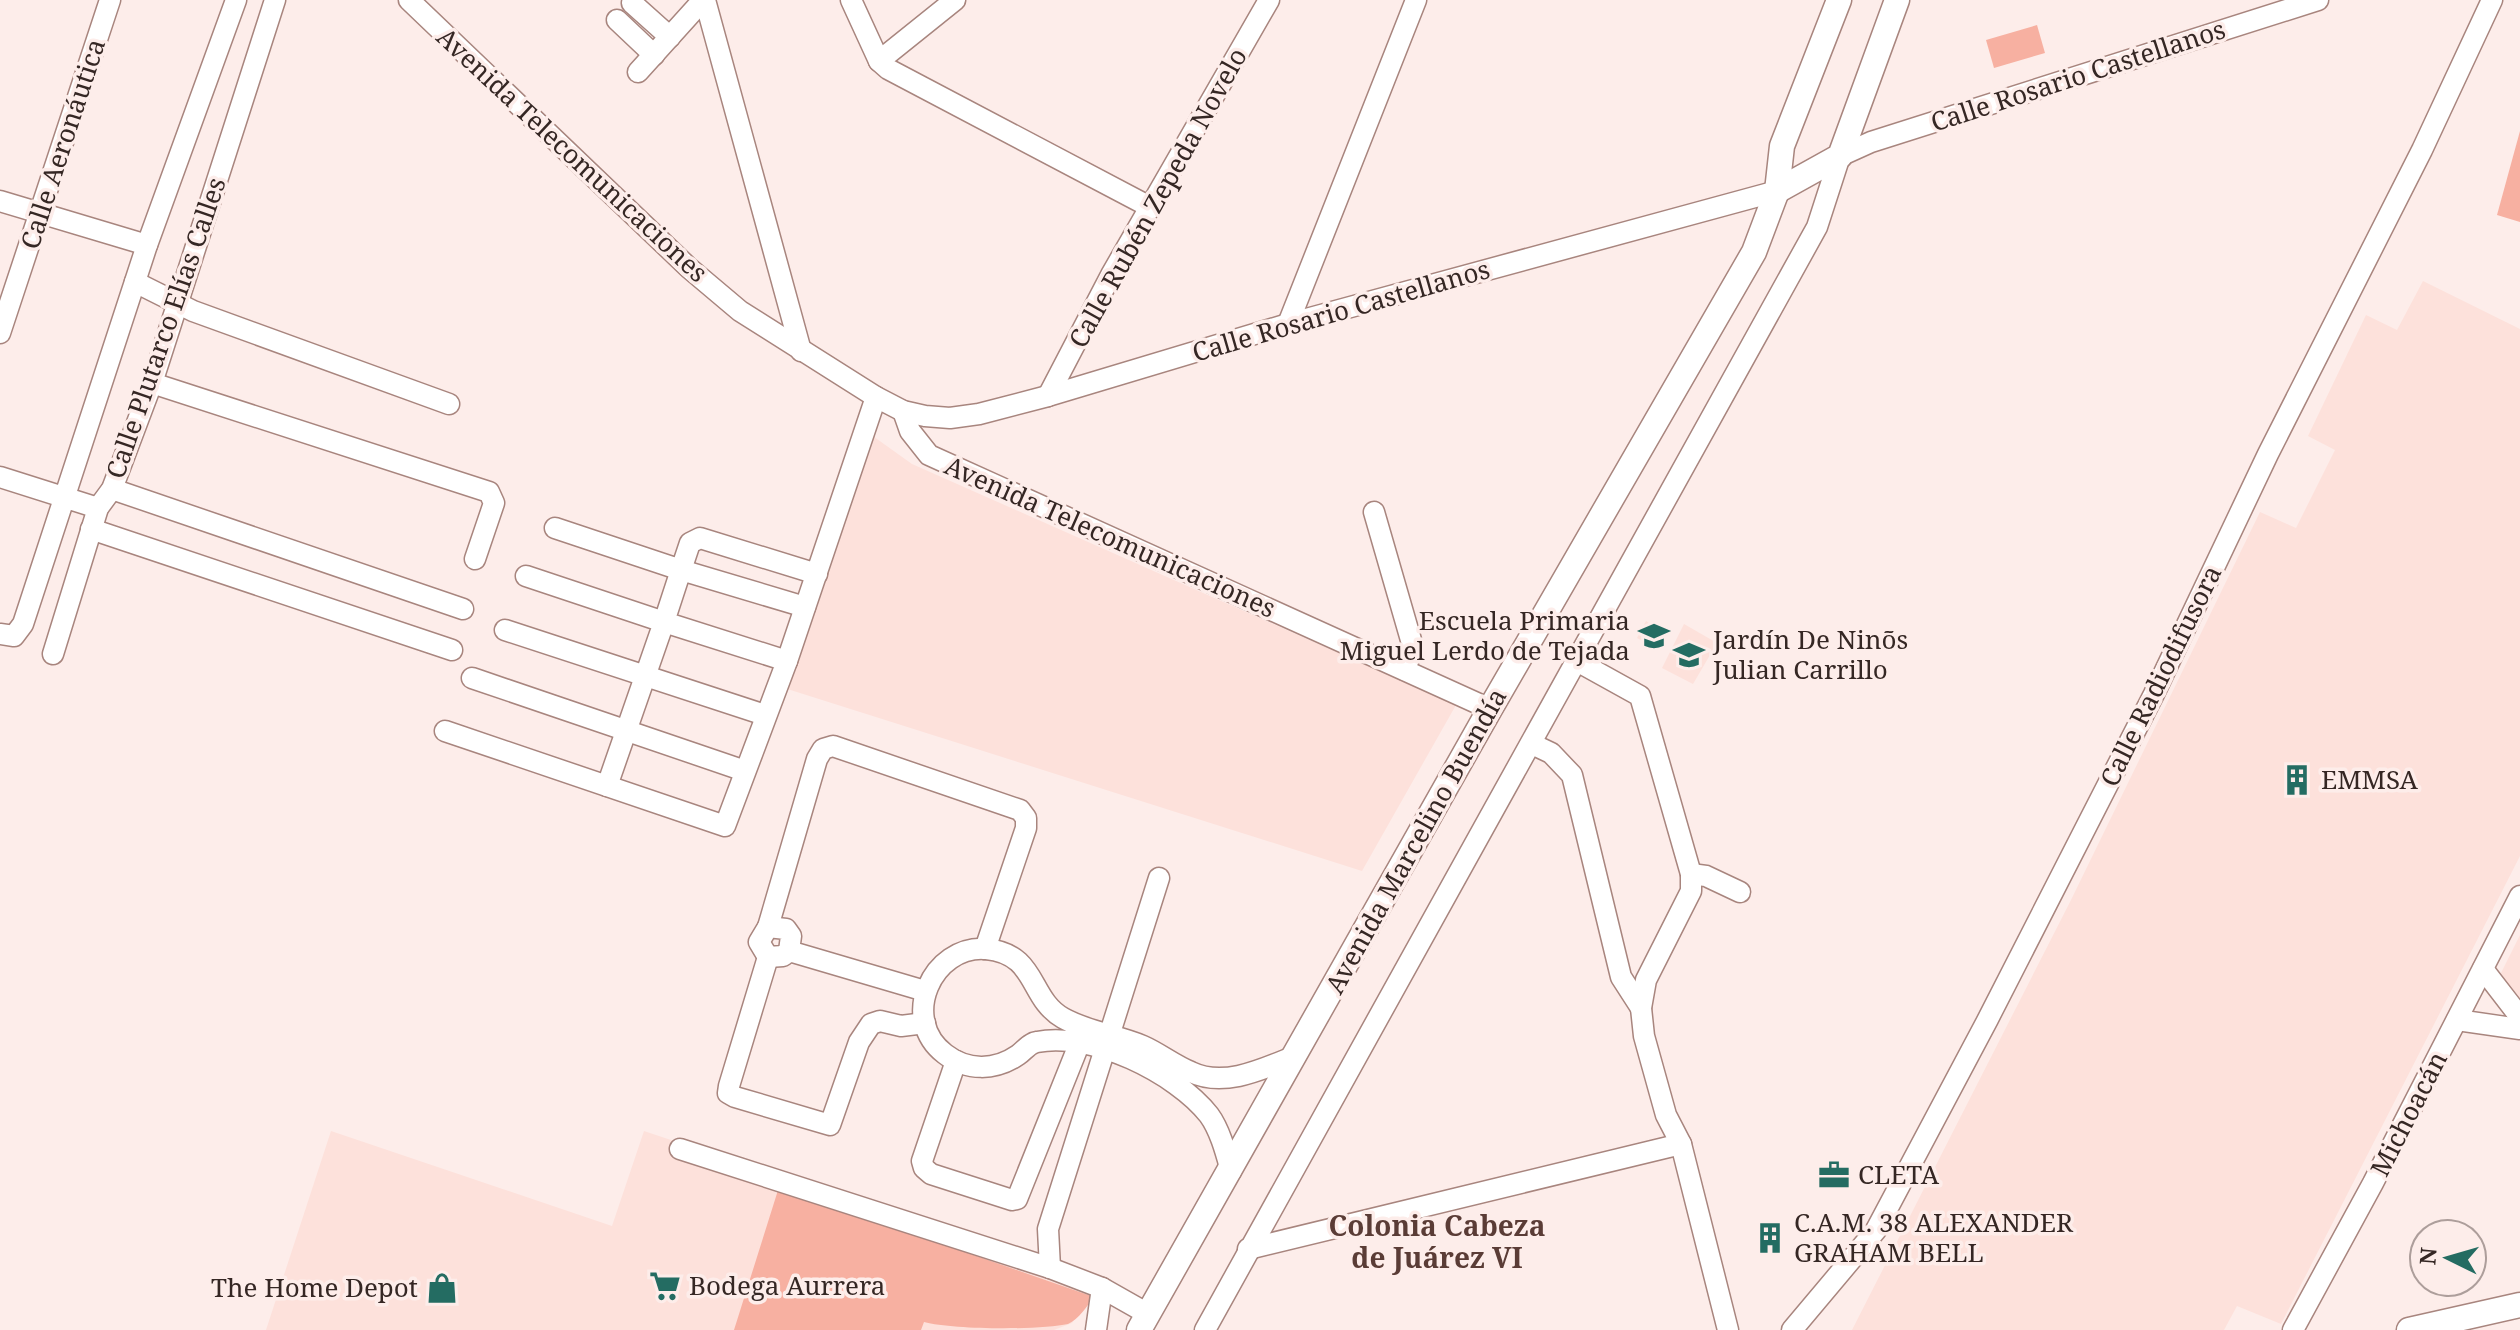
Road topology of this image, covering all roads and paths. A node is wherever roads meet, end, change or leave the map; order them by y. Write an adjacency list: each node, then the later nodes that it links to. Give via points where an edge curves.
1 (110, 0): 24 (street, Calle Aeronáutica)
2 (275, 0): 27 (street, Calle Plutarco Elías Calles)
3 (410, 0): 30 (street, Avenida Telecomunicaciones, via 689,268 740,311)
4 (704, 0): 16 (street); 30 (street)
5 (851, 0): 18 (street)
6 (955, 0): 18 (street)
7 (1416, 0): 28 (street)
8 (1839, 0): 21 (main road, Avenida Marcelino Buendía, via 1782,146)
9 (1897, 0): 20 (main road, Avenida Marcelino Buendía)
10 (2318, 0): 20 (street, Calle Rosario Castellanos)
11 (2492, 0): 95 (street, Calle Radiodifusora, via 2154,694 1988,1019 1876,1230)
12 (233, 1): 25 (street, Calle Plutarco Elías Calles)
13 (632, 3): 16 (street)
14 (1264, 3): 23 (street, Calle Rubén Zepeda Novelo)
15 (617, 20): 17 (street)
16 (670, 37): 17 (street)
17 (654, 55): 19 (street)
18 (879, 61): 23 (street)
19 (638, 72)
20 (1840, 156): 21 (main road); 54 (street, Avenida Marcelino Buendía, via 1817,227)
21 (1777, 191): 28 (street, Calle Rosario Castellanos); 59 (main road, Avenida Marcelino Buendía, via 1754,252)
22 (0, 201): 24 (street)
23 (1150, 207): 32 (street, Calle Rubén Zepeda Novelo)
24 (39, 213): 25 (street); 29 (street, Calle Aeronáutica)
25 (147, 245): 26 (street, Calle Plutarco Elías Calles)
26 (135, 282): 27 (street); 38 (street, Calle Plutarco Elías Calles)
27 (177, 302): 31 (street, Calle Plutarco Elías Calles); 34 (street)
28 (1288, 324): 32 (street, Calle Rosario Castellanos)
29 (0, 333)
30 (801, 351): 33 (street, Avenida Telecomunicaciones)
31 (152, 383): 37 (street, Calle Plutarco Elías Calles); 43 (street, via 489,492 494,503)
32 (1048, 396): 35 (street, Calle Rosario Castellanos, via 950,418)
33 (876, 397): 35 (street, Avenida Telecomunicaciones); 45 (street)
34 (449, 404)
35 (903, 411): 56 (street, Avenida Telecomunicaciones, via 910,431 929,455)
36 (0, 477): 38 (street)
37 (112, 489): 39 (street, Calle Plutarco Elías Calles); 48 (street)
38 (62, 498): 39 (street); 51 (street, Calle Plutarco Elías Calles, via 23,624)
39 (98, 508): 42 (street, Calle Plutarco Elías Calles)
40 (1374, 512): 56 (street, via 1413,647)
41 (555, 528): 44 (street)
42 (91, 529): 52 (street); 53 (street, Calle Plutarco Elías Calles)
43 (475, 559)
44 (681, 570): 45 (street, via 690,543 700,538); 47 (street); 49 (street)
45 (817, 574): 47 (street)
46 (526, 576): 49 (street)
47 (805, 607): 55 (street)
48 (463, 609)
49 (664, 622): 55 (street); 57 (street)
50 (505, 630): 57 (street)
51 (7, 635)
52 (452, 650)
53 (53, 654)
54 (1575, 660): 63 (street, Avenida Marcelino Buendía); 66 (street, via 1640,696)
55 (787, 661): 60 (street)
56 (1405, 670): 59 (street, Avenida Telecomunicaciones)
57 (645, 675): 60 (street); 61 (street)
58 (472, 678): 61 (street)
59 (1490, 709): 82 (main road, Avenida Marcelino Buendía)
60 (765, 715): 64 (street)
61 (627, 730): 64 (street); 65 (street)
62 (445, 731): 65 (street)
63 (1532, 744): 75 (street, via 1551,753 1572,775 1621,977); 87 (street, Avenida Marcelino Buendía)
64 (745, 771): 65 (street, via 725,826)
65 (607, 786)
66 (1691, 874): 68 (street); 75 (street, via 1691,891 1646,980)
67 (1159, 878): 81 (street)
68 (1740, 892)
69 (2520, 896): 73 (street, Michoacán)
70 (773, 920): 71 (street, via 817,759 833,746 1020,810 1026,818); 72 (street, via 791,936); 72 (street, via 759,942)
71 (985, 949): 74 (street, via 968,950 944,962); 81 (street, via 1017,959 1048,1007)
72 (782, 956): 74 (street); 78 (street, via 728,1093 822,1126 833,1123 859,1042 871,1024)
73 (2483, 969): 76 (street); 77 (street, Michoacán)
74 (925, 991): 78 (street)
75 (1641, 1008): 84 (street, via 1666,1115)
76 (2520, 1017)
77 (2457, 1020): 79 (street); 96 (street, Michoacán)
78 (925, 1023): 83 (street, via 933,1042)
79 (2520, 1029)
80 (1080, 1042): 81 (street); 83 (street, via 1033,1042 997,1066); 83 (street, via 1017,1199 1012,1200 924,1168)
81 (1107, 1044): 82 (street, via 1143,1046 1208,1078 1232,1077); 86 (street, via 1150,1067 1210,1116); 88 (street, via 1048,1229)
82 (1295, 1056): 86 (main road, Avenida Marcelino Buendía)
83 (956, 1061)
84 (1681, 1144): 87 (street); 94 (street)
85 (680, 1149): 88 (street)
86 (1231, 1171): 91 (main road, Avenida Marcelino Buendía)
87 (1248, 1249): 93 (street, Avenida Marcelino Buendía)
88 (1050, 1268): 89 (street)
89 (1102, 1288): 91 (street); 92 (street)
90 (2520, 1305): 97 (main road)
91 (1144, 1322)
92 (1096, 1330)
93 (1205, 1330)
94 (1728, 1330)
95 (1792, 1330)
96 (2293, 1330)
97 (2409, 1330)

